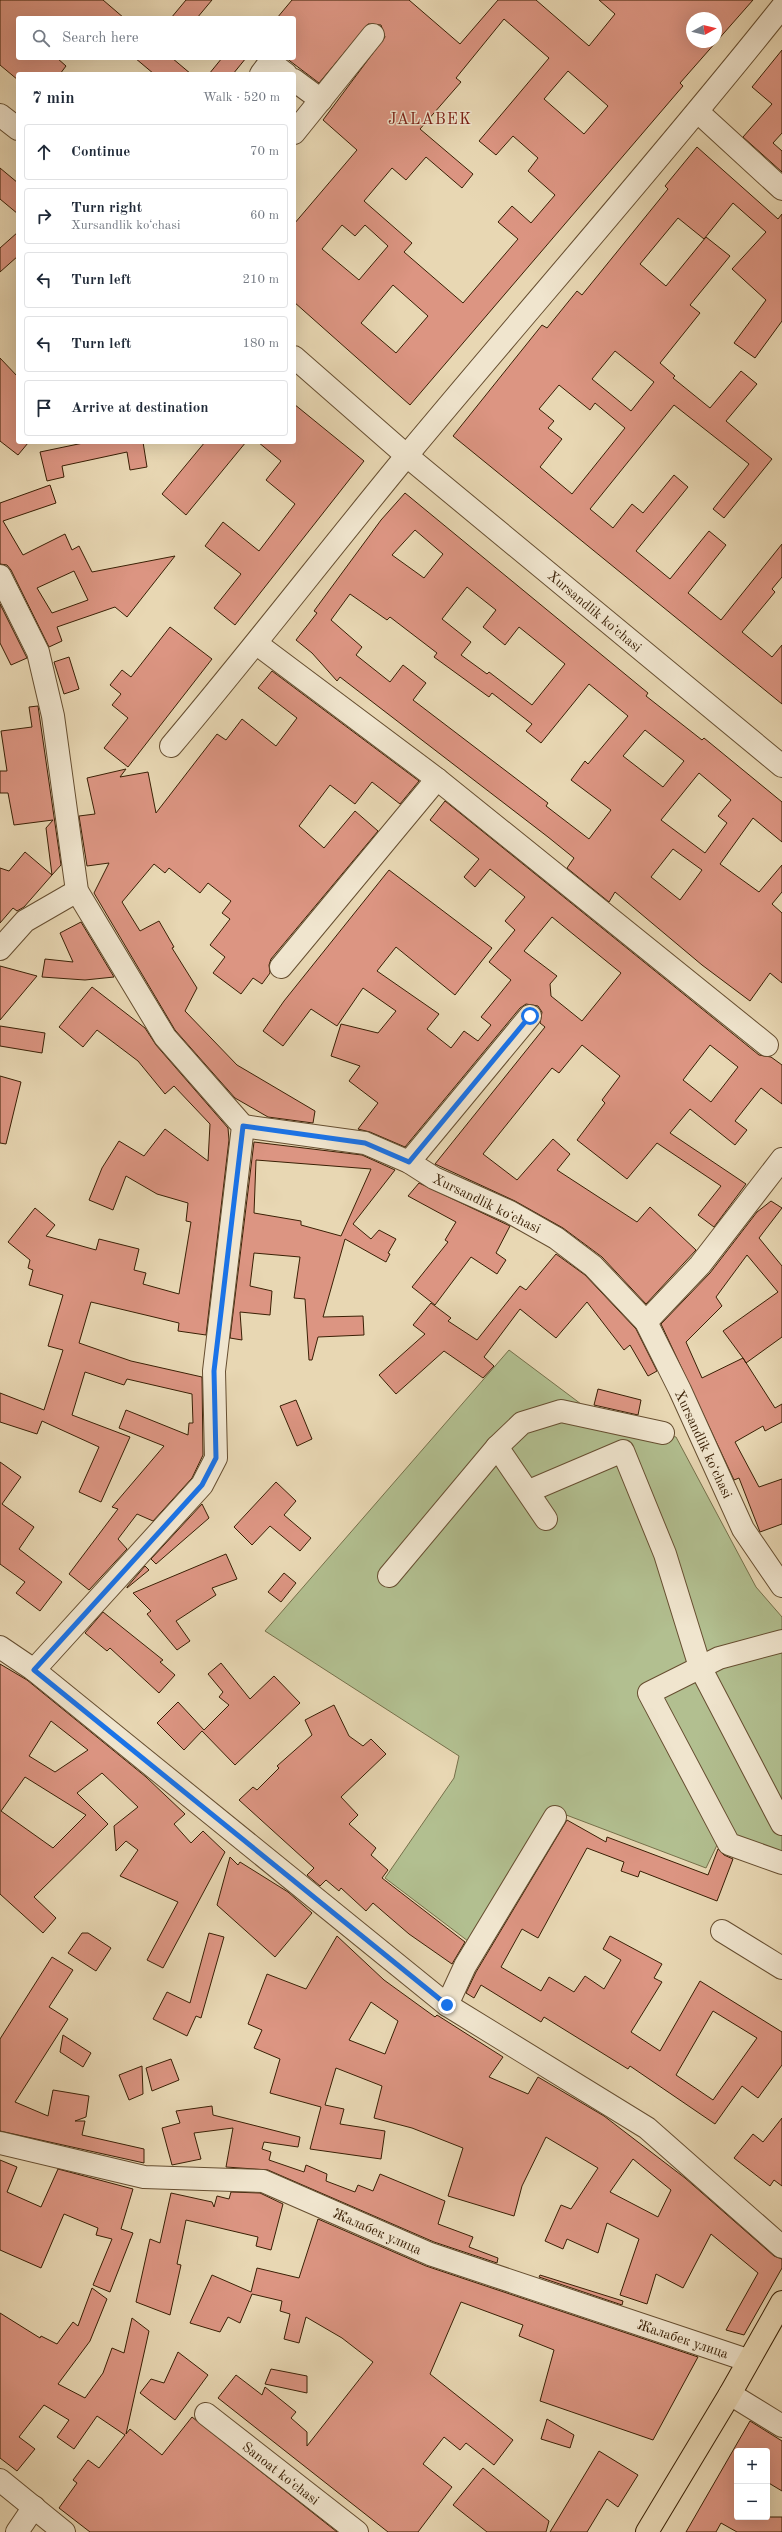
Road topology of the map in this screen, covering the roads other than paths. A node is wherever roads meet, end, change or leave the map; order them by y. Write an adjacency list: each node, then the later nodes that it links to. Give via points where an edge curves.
1 (782, 7): 7 (street)
2 (373, 35): 6 (street)
3 (262, 72): 4 (street, via 270,62)
4 (283, 72)
5 (296, 81): 6 (street)
6 (321, 100): 10 (street)
7 (698, 112): 11 (street); 13 (street)
8 (0, 115): 9 (street)
9 (16, 127)
10 (296, 131)
11 (782, 188)
12 (296, 359): 13 (street, Xursandlik koʻchasi)
13 (407, 456): 15 (street); 17 (street, Xursandlik koʻchasi)
14 (0, 576): 19 (street, via 38,652 53,716)
15 (257, 644): 16 (street); 18 (street)
16 (171, 746)
17 (782, 766)
18 (437, 779): 21 (street); 23 (street)
19 (77, 891): 20 (street, via 25,921); 24 (street, via 165,1037)
20 (0, 949)
21 (281, 967)
22 (530, 1016): 26 (street)
23 (768, 1045)
24 (243, 1126): 26 (street, Xursandlik koʻchasi, via 365,1143); 37 (street, via 214,1371 216,1458 202,1485)
25 (782, 1158): 27 (street, via 700,1265)
26 (409, 1162): 27 (street, Xursandlik koʻchasi, via 434,1178 510,1212 556,1238 593,1266)
27 (646, 1322): 33 (street, Xursandlik koʻchasi, via 743,1529)
28 (663, 1433): 29 (street, via 561,1411 522,1423)
29 (497, 1447): 30 (street); 32 (street)
30 (529, 1491): 31 (street); 36 (street, via 623,1451 665,1554)
31 (546, 1519)
32 (390, 1576)
33 (782, 1586)
34 (782, 1641): 36 (street, via 719,1658)
35 (0, 1647): 37 (street)
36 (700, 1667): 39 (street); 40 (street, via 649,1693 729,1844)
37 (34, 1670): 43 (street)
38 (555, 1817): 43 (street, via 465,1966)
39 (782, 1824)
40 (782, 1863)
41 (722, 1931): 42 (street)
42 (782, 1968)
43 (447, 2005): 45 (street, via 647,2128)
44 (0, 2143): 47 (street, Жалабек улица, via 144,2177 262,2181 430,2254)
45 (782, 2247)
46 (782, 2302): 47 (main road)
47 (747, 2360): 48 (main road)
48 (730, 2394): 50 (street); 56 (main road)
49 (206, 2414): 55 (street, Sanoat koʻchasi)
50 (782, 2426)
51 (0, 2480): 52 (street)
52 (34, 2507): 53 (street); 54 (street)
53 (17, 2532)
54 (64, 2532)
55 (357, 2532)
56 (647, 2532)

